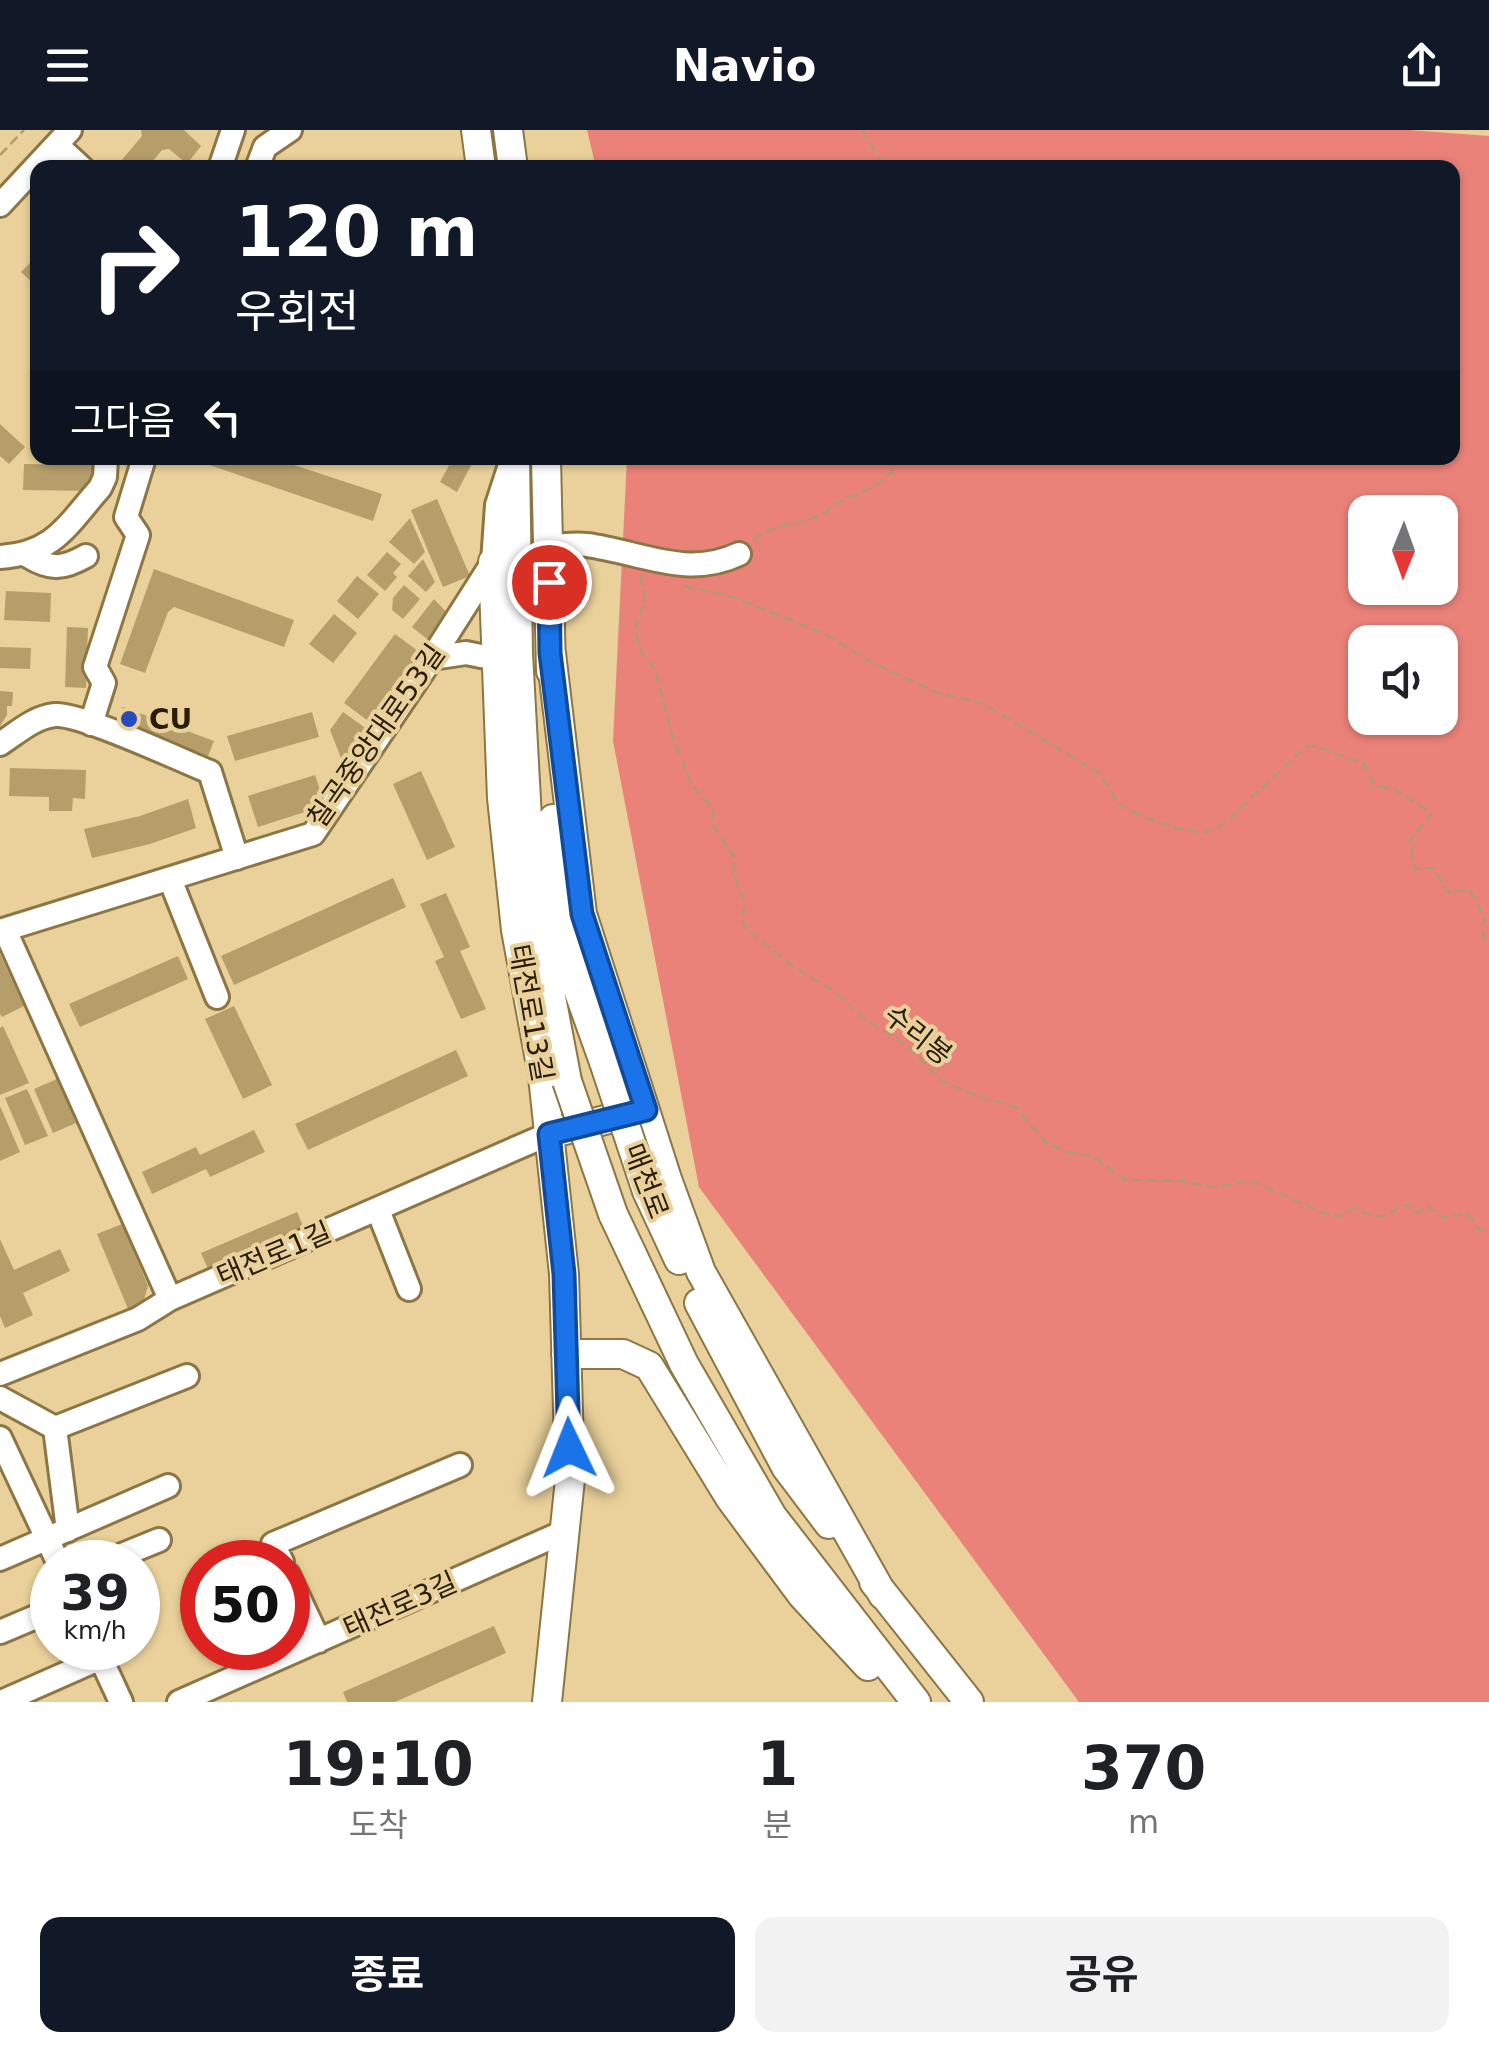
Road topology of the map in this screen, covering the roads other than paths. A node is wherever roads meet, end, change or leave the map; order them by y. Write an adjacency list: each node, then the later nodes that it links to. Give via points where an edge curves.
1 (233, 130): 8 (street)
2 (290, 130): 9 (street, via 265,147)
3 (476, 130): 10 (main road)
4 (508, 130): 11 (main road)
5 (63, 138): 6 (street); 7 (street)
6 (42, 160)
7 (77, 160)
8 (223, 160)
9 (260, 160)
10 (480, 160)
11 (513, 160)
12 (30, 173): 13 (street)
13 (0, 205)
14 (106, 465): 21 (street, via 100,488 50,544)
15 (142, 465): 28 (street, via 126,516 138,535 95,668 104,684)
16 (511, 465): 24 (street, 칠곡중앙대로53길, via 496,505)
17 (514, 465): 64 (main road, 매천로, bridge, via 531,892 567,1081 613,1214 684,1364 772,1516)
18 (546, 465): 19 (main road, 매천로)
19 (548, 546): 20 (street, via 584,544 680,566); 25 (main road, 매천로)
20 (739, 554)
21 (28, 556): 22 (street, via 58,569); 23 (street)
22 (86, 556)
23 (0, 557)
24 (493, 562): 26 (street, 칠곡중앙대로53길); 27 (main road, 태전로13길)
25 (550, 653): 34 (main road, via 582,914); 52 (main road, 매천로, bridge, via 556,871 570,967 647,1192 786,1468)
26 (432, 658): 27 (street, via 466,653); 30 (street, 칠곡중앙대로53길, via 312,834)
27 (496, 659): 35 (main road, 태전로13길, via 516,930)
28 (91, 724): 29 (street, via 59,715 36,719); 30 (street, via 210,772)
29 (0, 744)
30 (237, 858): 31 (street, 칠곡중앙대로53길)
31 (170, 879): 32 (street, 칠곡중앙대로53길); 33 (street)
32 (2, 931): 38 (street, 칠곡중앙대로53길)
33 (218, 997)
34 (646, 1110): 35 (main road); 52 (main road, via 701,1272)
35 (549, 1134): 36 (street, 태전로1길); 39 (main road, 태전로13길)
36 (378, 1210): 37 (street); 38 (street, 태전로1길)
37 (410, 1289)
38 (170, 1299): 40 (street, 태전로1길, via 138,1319)
39 (566, 1354): 47 (main road, 태전로13길); 63 (main road, via 623,1354 649,1366 730,1498 802,1595)
40 (0, 1374)
41 (187, 1376): 43 (street)
42 (0, 1398): 43 (street)
43 (55, 1428): 48 (street)
44 (0, 1438): 48 (street)
45 (460, 1465): 50 (street)
46 (168, 1486): 48 (street)
47 (566, 1530): 56 (street, 태전로3길); 62 (main road, 태전로13길)
48 (58, 1534): 49 (street); 51 (street)
49 (58, 1540)
50 (282, 1540)
51 (0, 1559)
52 (883, 1594): 65 (main road, 매천로)
53 (30, 1619): 55 (street)
54 (310, 1623): 56 (street)
55 (0, 1632)
56 (319, 1642): 61 (street, 태전로3길)
57 (65, 1670): 59 (street)
58 (107, 1670): 60 (street)
59 (1, 1702)
60 (121, 1702)
61 (179, 1702)
62 (548, 1702)
63 (901, 1702)
64 (916, 1702)
65 (969, 1702)

